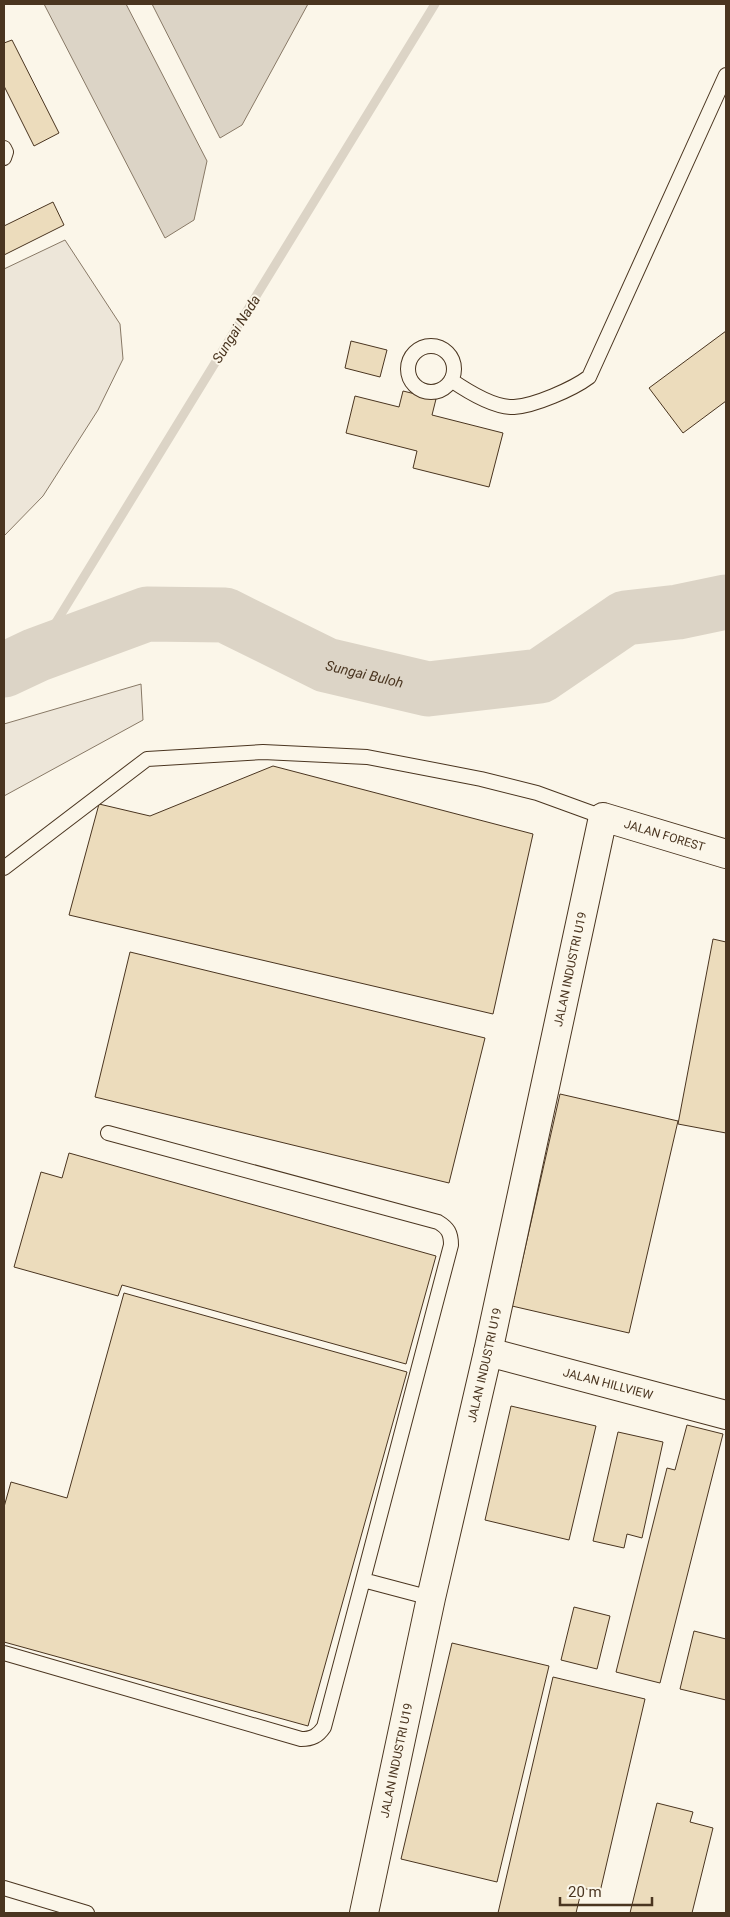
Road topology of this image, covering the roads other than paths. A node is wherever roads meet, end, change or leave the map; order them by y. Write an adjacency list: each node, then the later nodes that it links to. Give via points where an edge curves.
1 (726, 75): 4 (lane, via 589,377 574,388 514,408 479,398)
2 (4, 148): 3 (lane)
3 (4, 158)
4 (451, 380)
5 (603, 817): 6 (street, JALAN FOREST); 7 (lane, via 537,793 366,756 263,752 147,760); 9 (street, JALAN INDUSTRI U19)
6 (726, 854)
7 (4, 868)
8 (108, 1133): 11 (lane, via 438,1222 451,1235)
9 (488, 1352): 10 (street, JALAN HILLVIEW); 12 (street, JALAN INDUSTRI U19)
10 (726, 1415)
11 (363, 1580): 12 (lane); 13 (lane, via 324,1727 319,1735 310,1739)
12 (431, 1598): 16 (street, JALAN INDUSTRI U19)
13 (4, 1652)
14 (4, 1888): 15 (lane)
15 (87, 1913)
16 (364, 1913)

